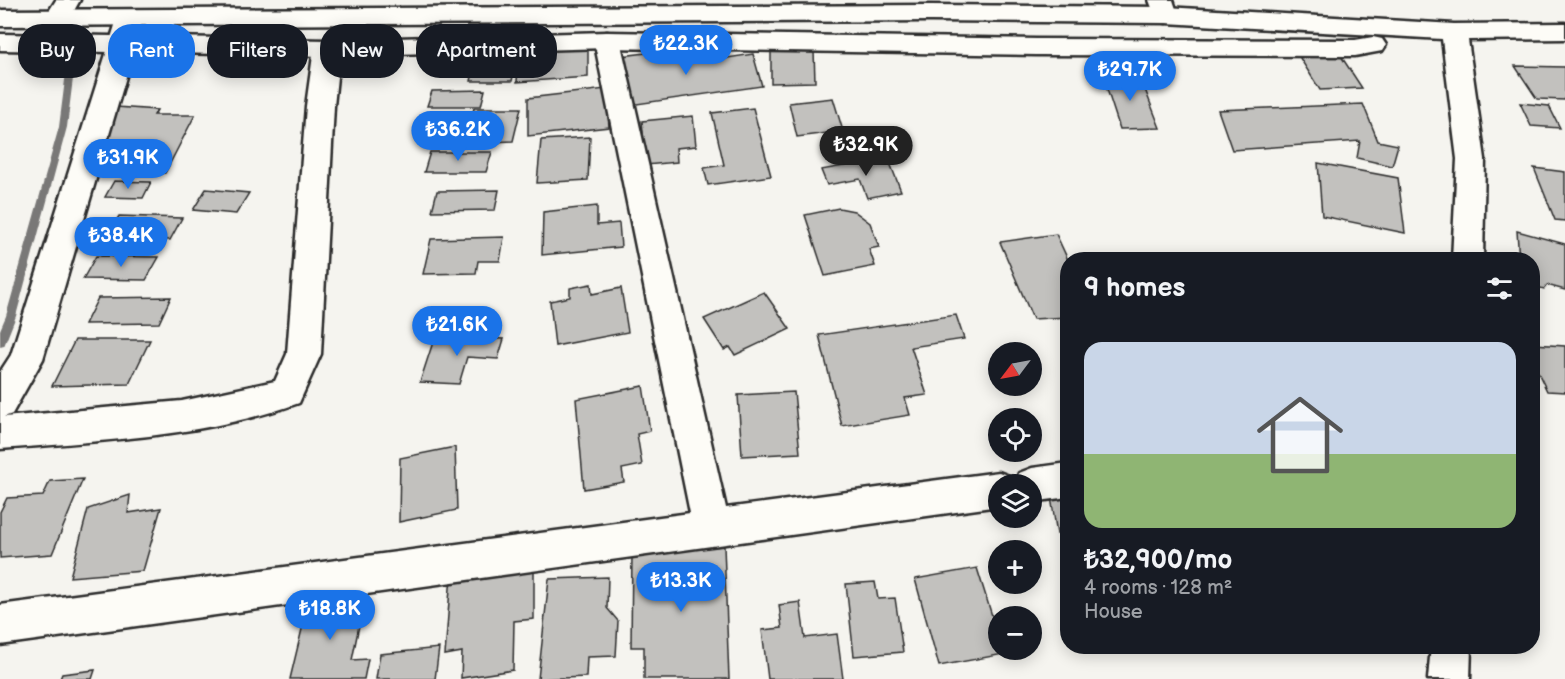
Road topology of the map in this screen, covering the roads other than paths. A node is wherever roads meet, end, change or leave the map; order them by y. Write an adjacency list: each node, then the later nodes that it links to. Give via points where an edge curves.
1 (927, 6): 2 (main road); 6 (main road)
2 (1164, 8): 8 (main road)
3 (63, 10): 4 (main road); 5 (main road)
4 (0, 18)
5 (108, 26)
6 (195, 30)
7 (1565, 31): 8 (main road)
8 (1454, 32): 11 (main road, via 1355,48); 17 (main road, via 1471,159)
9 (108, 33): 12 (main road)
10 (195, 37): 14 (main road)
11 (607, 40): 13 (main road); 23 (main road)
12 (0, 42)
13 (404, 46)
14 (320, 47)
15 (112, 78): 18 (main road, via 26,359)
16 (323, 78): 19 (main road, via 304,354 287,392 256,403 144,420)
17 (1467, 252)
18 (0, 403)
19 (0, 433)
20 (1060, 481): 21 (main road)
21 (1042, 484)
22 (988, 490): 23 (main road)
23 (712, 528): 24 (main road)
24 (0, 625)
25 (1451, 654): 26 (main road)
26 (1449, 679)

